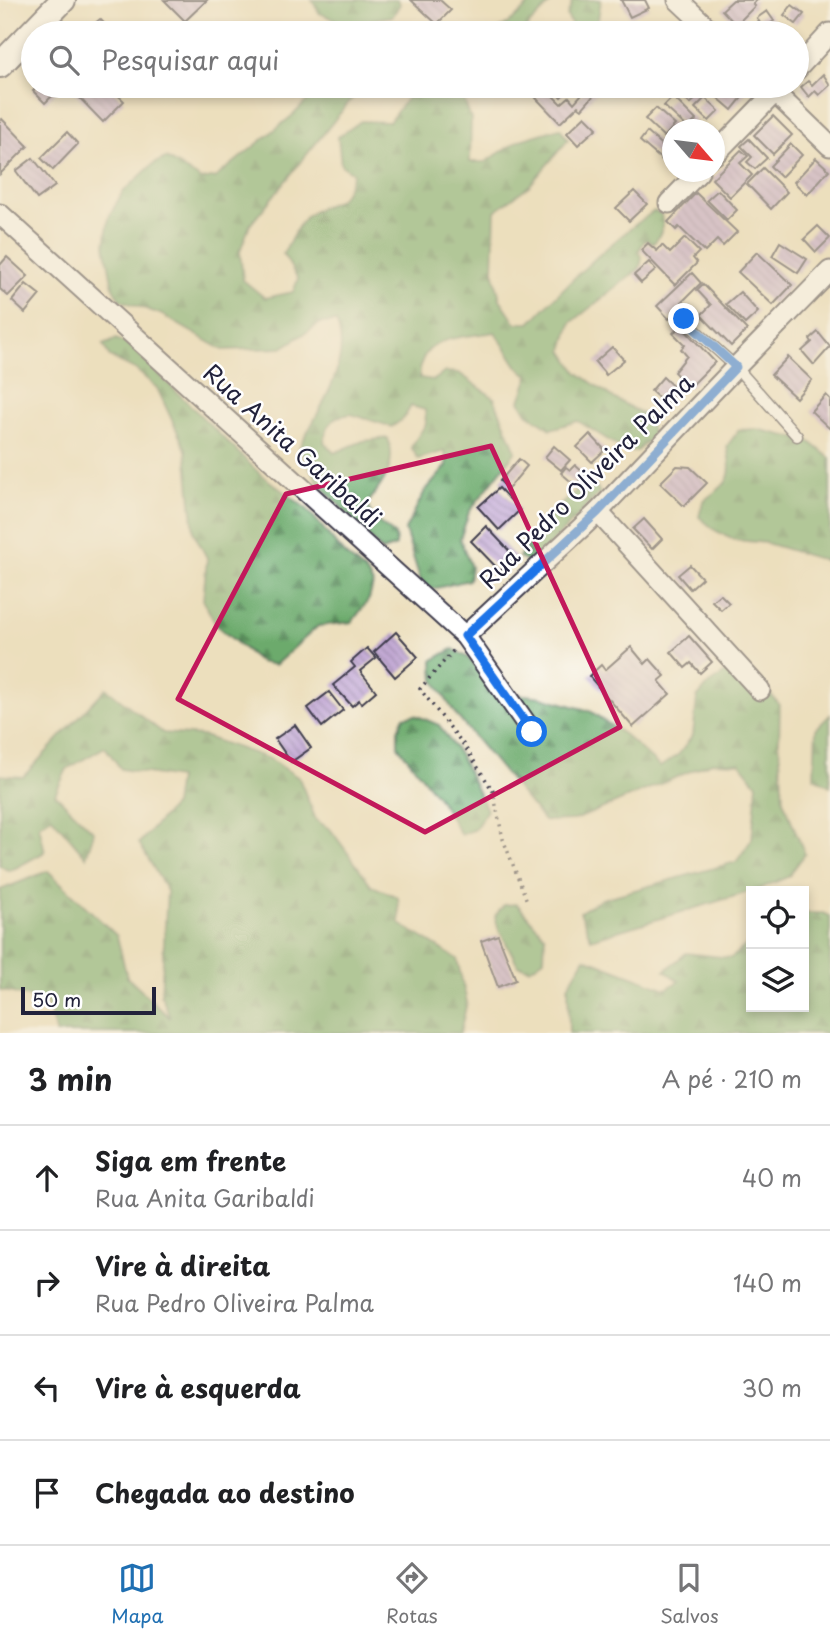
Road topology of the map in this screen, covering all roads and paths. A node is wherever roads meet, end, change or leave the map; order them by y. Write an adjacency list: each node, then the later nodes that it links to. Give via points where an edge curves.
1 (63, 0): 3 (street)
2 (685, 2): 4 (street)
3 (43, 21)
4 (702, 21)
5 (830, 33): 7 (street)
6 (21, 43): 8 (street)
7 (809, 56)
8 (0, 65)
9 (765, 98): 11 (street)
10 (784, 98): 12 (street)
11 (725, 144)
12 (830, 146)
13 (689, 182): 14 (street)
14 (669, 203)
15 (0, 214): 21 (street, Rua Anita Garibaldi)
16 (830, 271): 18 (street, Rua Pedro Oliveira Palma)
17 (684, 319): 18 (lane)
18 (736, 367): 19 (lane); 20 (street, Rua Pedro Oliveira Palma)
19 (797, 436)
20 (598, 512): 21 (street, Rua Pedro Oliveira Palma); 22 (street)
21 (465, 636): 23 (street, Rua Anita Garibaldi); 24 (path, via 420,689 494,791 503,839)
22 (760, 690)
23 (532, 732)
24 (527, 901)

